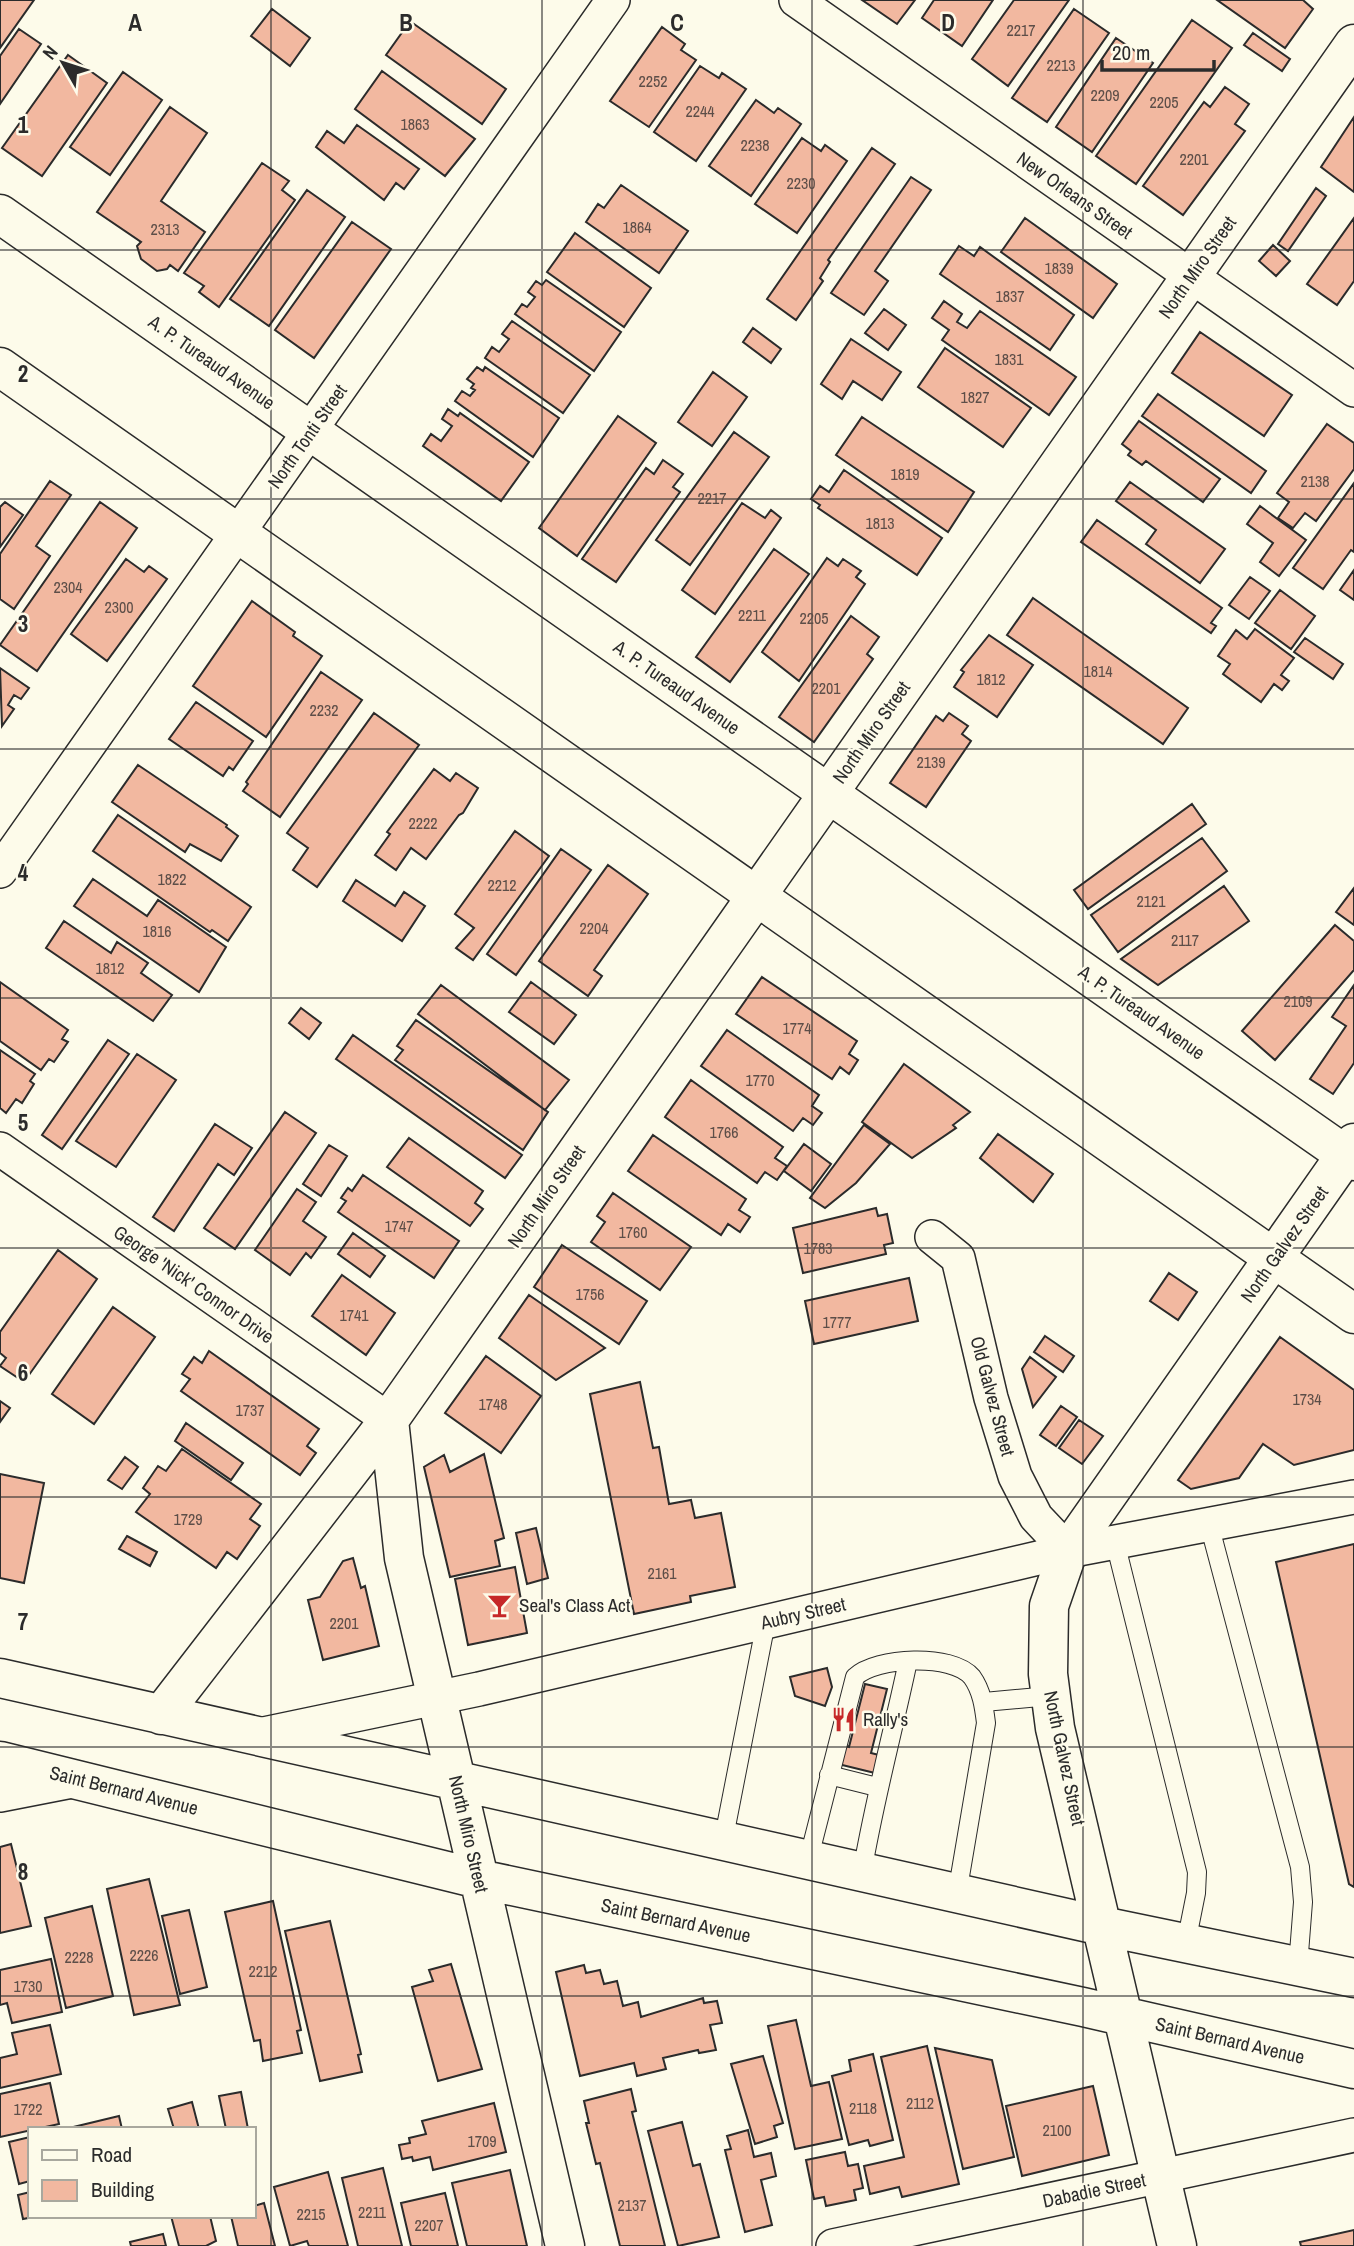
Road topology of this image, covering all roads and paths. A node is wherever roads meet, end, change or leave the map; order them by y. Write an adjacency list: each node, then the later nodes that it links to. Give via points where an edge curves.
1 (613, 0): 8 (street, North Tonti Street)
2 (796, 0): 5 (street, New Orleans Street)
3 (1354, 44): 5 (street, North Miro Street)
4 (0, 214): 8 (street, A. P. Tureaud Avenue)
5 (1191, 276): 7 (street, New Orleans Street); 10 (street, North Miro Street)
6 (0, 367): 9 (street)
7 (1354, 390)
8 (311, 431): 9 (street, North Tonti Street); 10 (street, A. P. Tureaud Avenue)
9 (239, 534): 11 (street, North Tonti Street); 12 (street)
10 (828, 793): 12 (street, North Miro Street); 14 (street, A. P. Tureaud Avenue)
11 (0, 871)
12 (756, 896): 16 (street); 18 (street, North Miro Street)
13 (0, 1149): 18 (street, George 'Nick' Connor Drive)
14 (1351, 1153): 16 (street, North Galvez Street)
15 (932, 1237): 22 (street, Old Galvez Street, via 958,1258 1015,1476 1036,1517)
16 (1274, 1258): 17 (street); 22 (street, North Galvez Street)
17 (1354, 1314)
18 (389, 1420): 27 (street, North Miro Street, via 404,1558); 29 (street, North Miro Street)
19 (1354, 1497): 20 (street, Aubry Street)
20 (1209, 1524): 21 (street, Aubry Street); 44 (lane, via 1300,1867 1303,1902)
21 (1115, 1542): 22 (street, Aubry Street); 43 (lane, via 1196,1872)
22 (1068, 1551): 23 (street, Aubry Street); 26 (street, North Galvez Street, via 1049,1606)
23 (766, 1622): 27 (street, Aubry Street); 37 (lane)
24 (908, 1661): 28 (lane, via 961,1669 971,1677); 32 (lane, via 864,1667 855,1677); 35 (lane)
25 (0, 1678): 29 (street)
26 (1050, 1696): 28 (lane); 42 (street, North Galvez Street)
27 (437, 1698): 30 (street, Aubry Street); 34 (street, North Miro Street)
28 (984, 1702): 41 (lane, via 986,1723)
29 (161, 1715): 30 (street)
30 (253, 1736): 34 (street)
31 (0, 1761): 33 (street, Saint Bernard Avenue)
32 (829, 1775): 35 (lane); 38 (lane)
33 (82, 1779): 36 (street); 40 (street, Saint Bernard Avenue)
34 (457, 1783): 37 (street); 40 (street, North Miro Street)
35 (877, 1787): 39 (lane)
36 (0, 1795)
37 (723, 1842): 38 (street)
38 (808, 1861): 39 (street)
39 (862, 1873): 41 (street)
40 (479, 1879): 46 (street, Saint Bernard Avenue); 50 (street, North Miro Street)
41 (957, 1894): 42 (street)
42 (1102, 1926): 43 (street); 46 (street, North Galvez Street)
43 (1186, 1943): 44 (street)
44 (1298, 1966): 45 (street)
45 (1354, 1978)
46 (1123, 2016): 47 (street, Saint Bernard Avenue); 49 (street, North Galvez Street)
47 (1354, 2069)
48 (1354, 2135): 49 (street, Dabadie Street)
49 (1161, 2176): 51 (street, Dabadie Street); 52 (street, North Galvez Street)
50 (565, 2246)
51 (833, 2246)
52 (1177, 2246)

